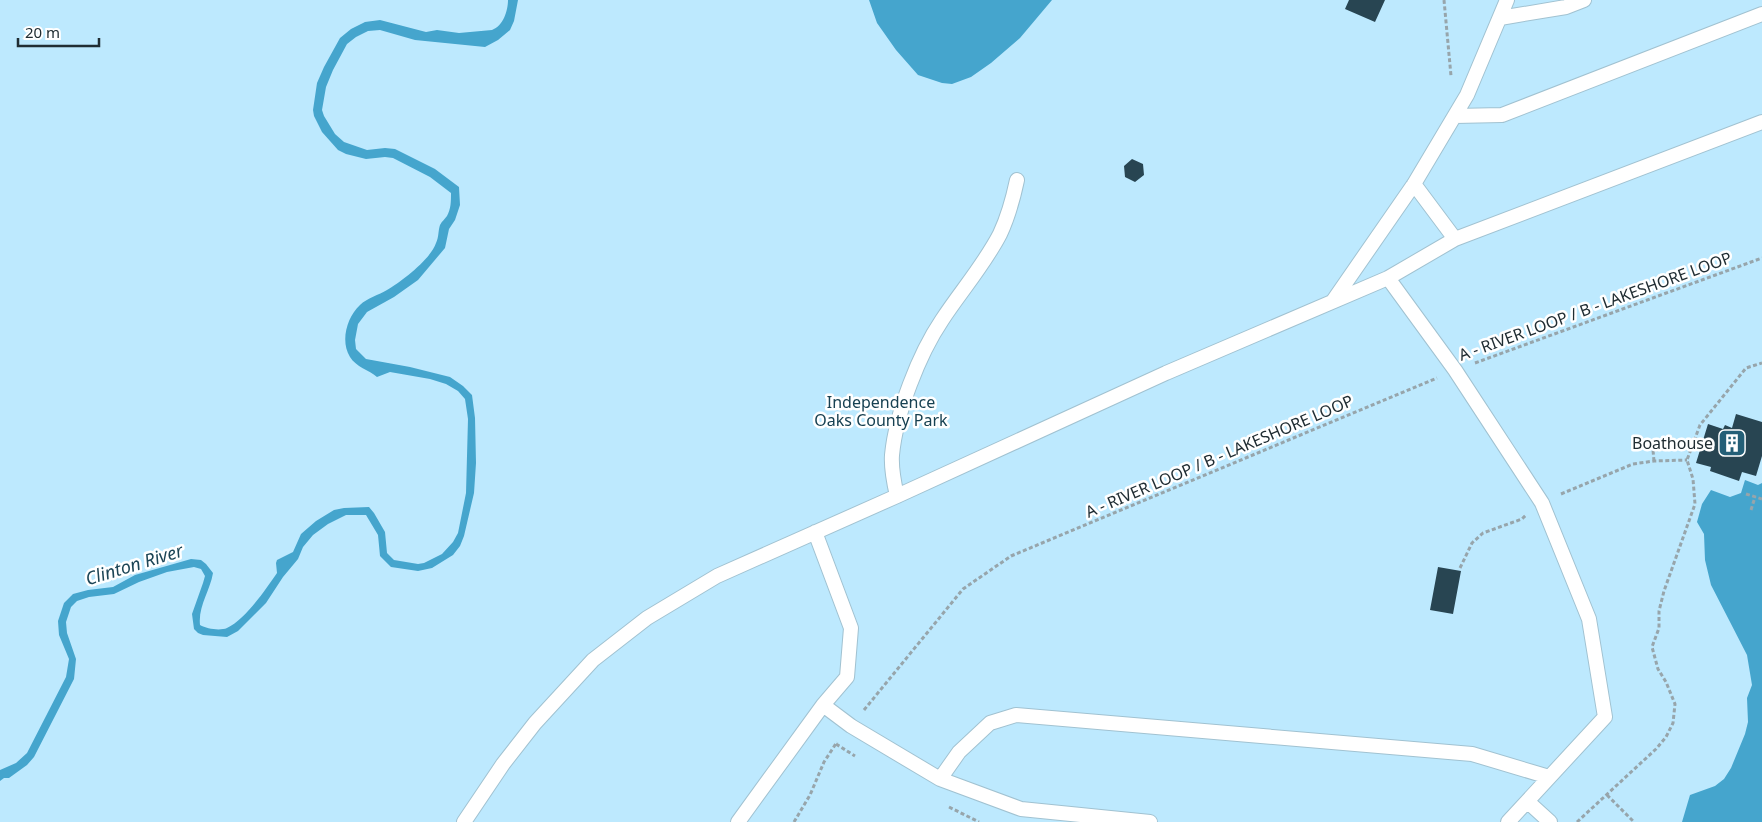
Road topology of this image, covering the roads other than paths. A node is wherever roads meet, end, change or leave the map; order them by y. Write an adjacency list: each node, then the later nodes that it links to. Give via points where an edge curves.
1 (1508, 0): 4 (lane)
2 (1584, 0): 4 (lane, via 1566,7)
3 (1762, 14): 5 (lane, via 1502,115)
4 (1500, 18): 5 (lane, via 1467,96)
5 (1454, 116): 8 (lane)
6 (1762, 122): 9 (lane)
7 (1017, 180): 12 (lane, via 1000,235 941,321 917,366 902,406 892,454 892,476)
8 (1414, 184): 9 (lane); 11 (lane)
9 (1455, 239): 10 (lane)
10 (1388, 278): 11 (lane); 15 (lane, via 1455,370 1542,503 1589,619 1605,717)
11 (1333, 301): 12 (lane)
12 (897, 496): 13 (lane)
13 (815, 532): 14 (lane, via 852,628 847,678); 18 (lane, via 717,576 646,618 593,660 534,723)
14 (823, 705): 16 (lane, via 851,726); 19 (lane)
15 (1549, 777): 16 (lane, via 1472,754 1016,715 990,723 959,752); 17 (lane)
16 (940, 779): 20 (lane, via 1021,809)
17 (1528, 802): 21 (lane); 22 (lane)
18 (464, 822)
19 (738, 822)
20 (1150, 822)
21 (1508, 822)
22 (1550, 822)

